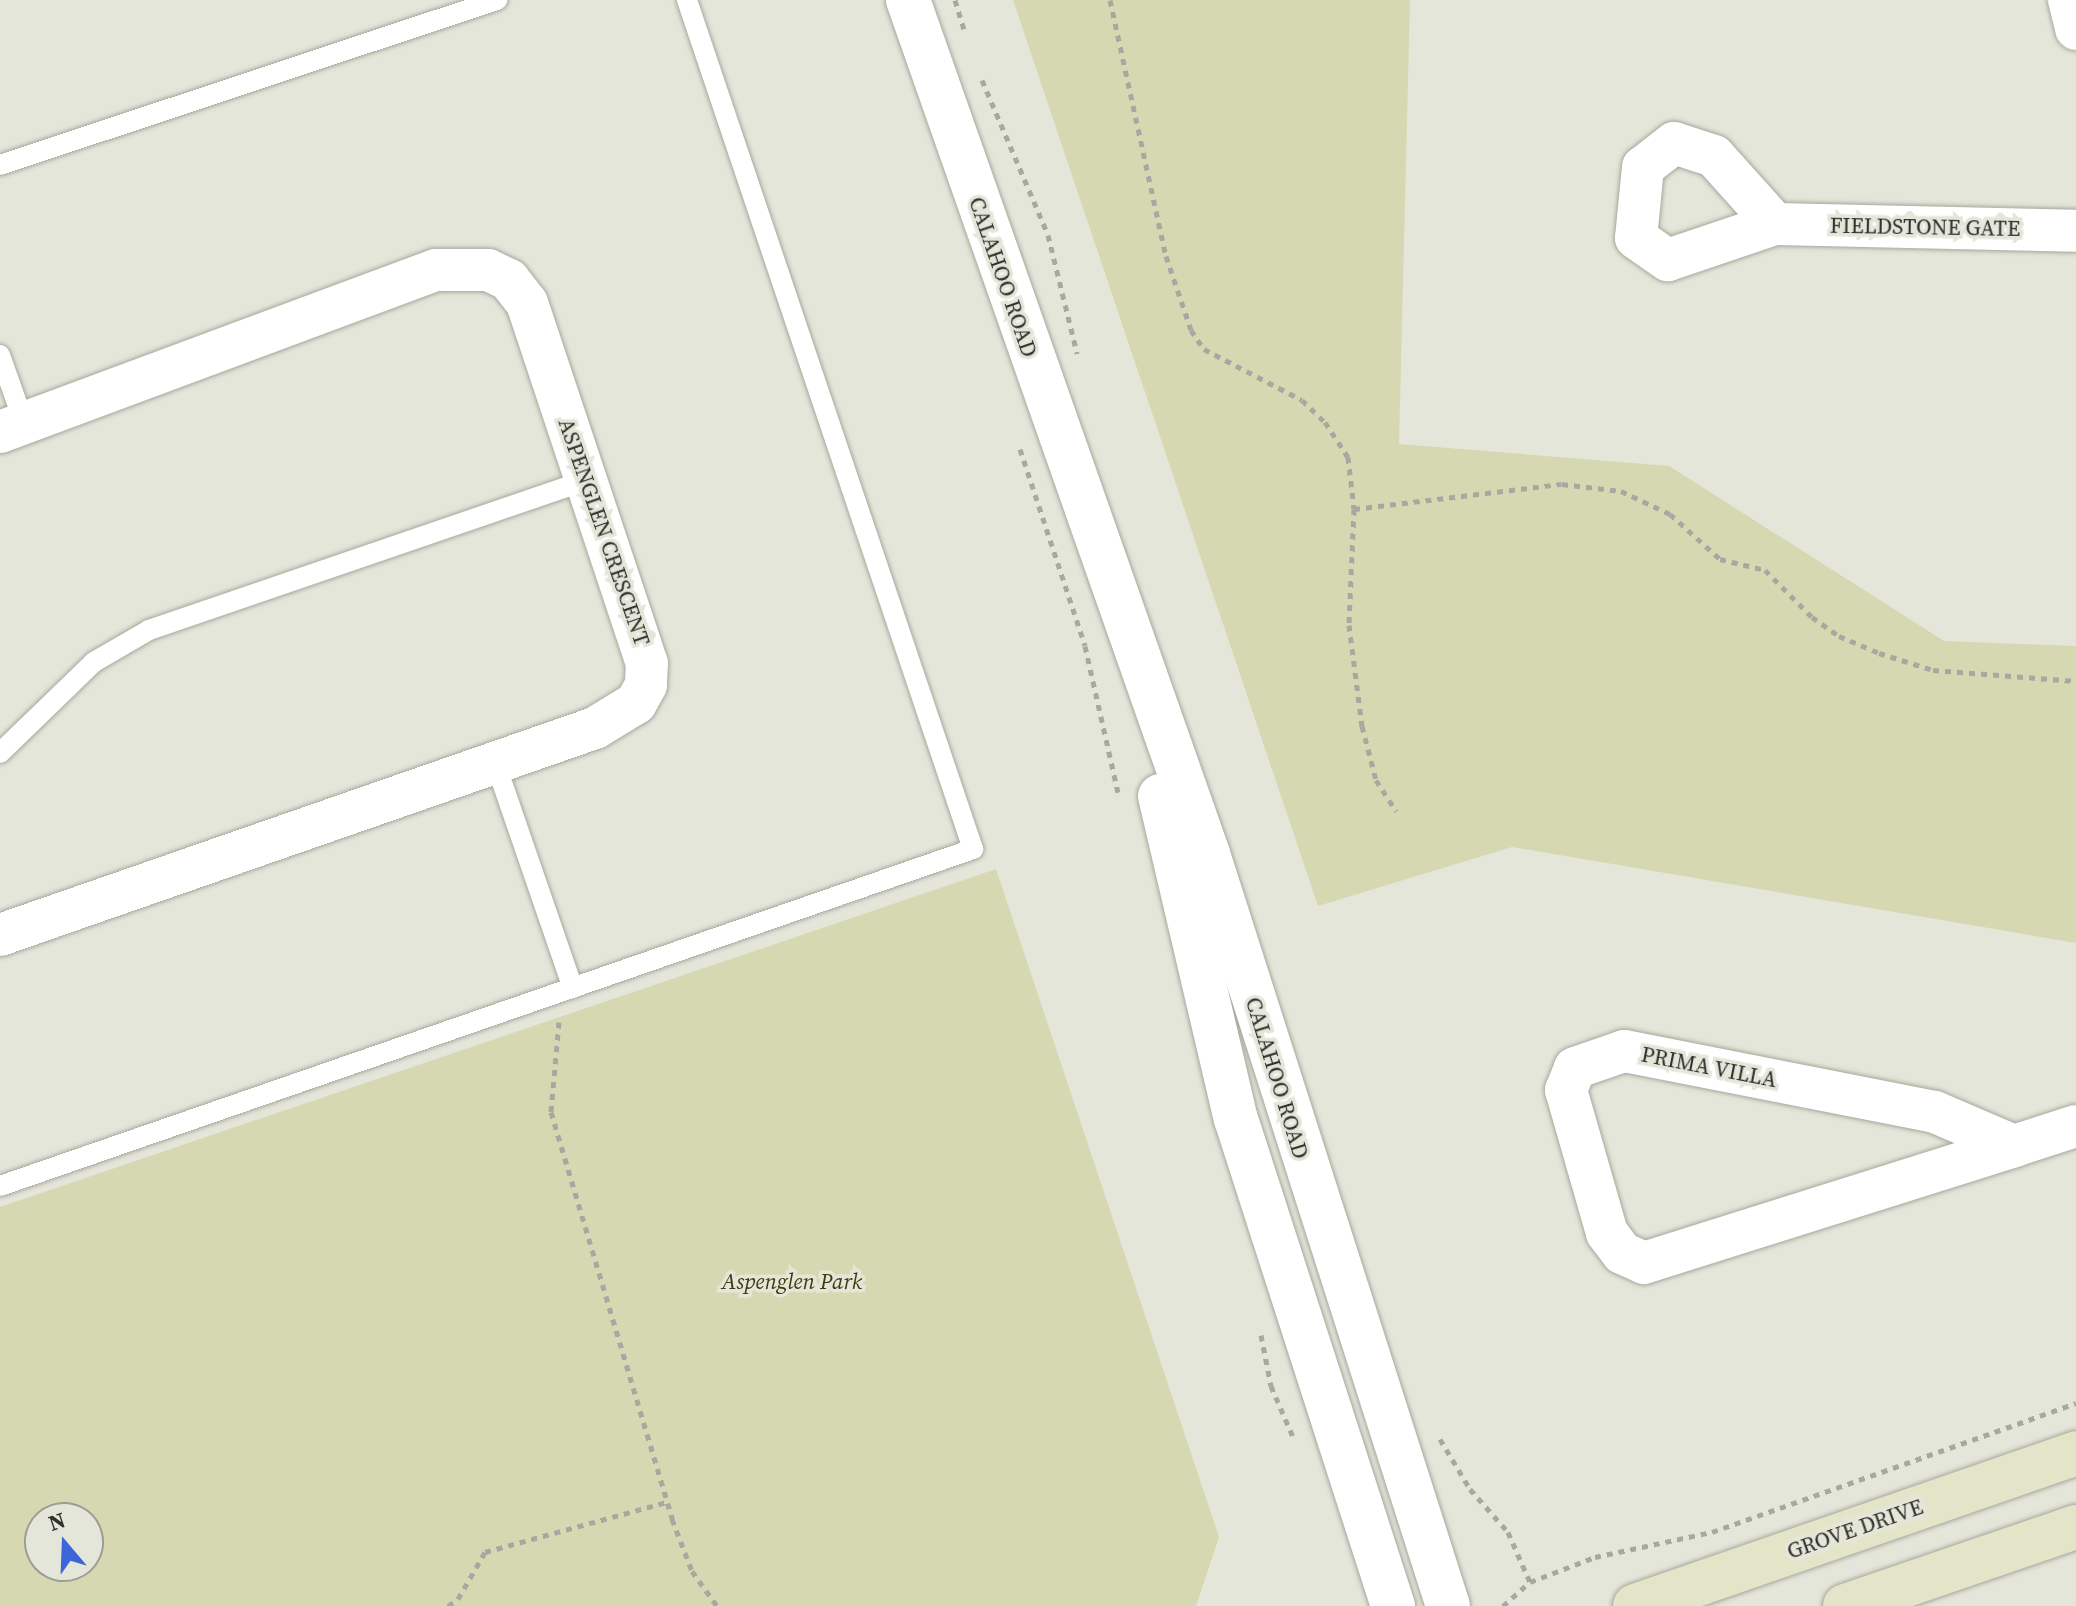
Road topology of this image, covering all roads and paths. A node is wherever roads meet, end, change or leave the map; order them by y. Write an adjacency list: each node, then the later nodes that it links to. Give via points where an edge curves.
1 (497, 0): 7 (lane)
2 (687, 0): 22 (lane, via 973,849)
3 (908, 0): 15 (street, CALAHOO ROAD)
4 (1110, 0): 14 (path, via 1166,256 1191,330 1204,349 1302,400 1325,422 1348,457)
5 (2069, 0): 6 (street)
6 (2076, 29)
7 (0, 165)
8 (1775, 224): 9 (street, FIELDSTONE GATE)
9 (2076, 231)
10 (0, 355): 11 (lane)
11 (12, 426): 13 (street, ASPENGLEN CRESCENT, via 436,270 461,267 488,270 509,280 527,303)
12 (1016, 438): 19 (path, via 1085,646)
13 (587, 480): 17 (lane, via 149,630 77,676); 18 (street, ASPENGLEN CRESCENT, via 642,635 646,685 621,716)
14 (1354, 509): 16 (path, via 1562,484 1621,491 1652,501 1720,559 1765,570 1812,617 1879,653 1933,670); 20 (path, via 1349,625 1362,726 1376,780)
15 (1098, 553): 35 (street, CALAHOO ROAD, via 1236,1119); 36 (street, CALAHOO ROAD, via 1208,854)
16 (2076, 681)
17 (0, 753)
18 (495, 762): 21 (street, ASPENGLEN CRESCENT); 22 (lane)
19 (1120, 799)
20 (1396, 811)
21 (0, 935)
22 (573, 988): 23 (lane)
23 (553, 995): 26 (lane); 31 (path, via 560,1035 549,1091 551,1112)
24 (2076, 1126): 25 (street, PRIMA VILLA)
25 (2014, 1146): 25 (street, PRIMA VILLA, via 1644,1263 1622,1253 1607,1233 1566,1090 1575,1068 1624,1051 1935,1112)
26 (0, 1186)
27 (1259, 1327): 29 (path, via 1271,1386)
28 (2076, 1403): 37 (path, via 1712,1532 1595,1557 1530,1582)
29 (1298, 1446)
30 (2076, 1453): 38 (main road, GROVE DRIVE)
31 (666, 1502): 33 (path, via 485,1552 458,1599); 34 (path, via 688,1562)
32 (2076, 1527): 39 (main road)
33 (448, 1606)
34 (717, 1606)
35 (1393, 1606)
36 (1448, 1606)
37 (1503, 1606)
38 (1635, 1606)
39 (1845, 1606)

